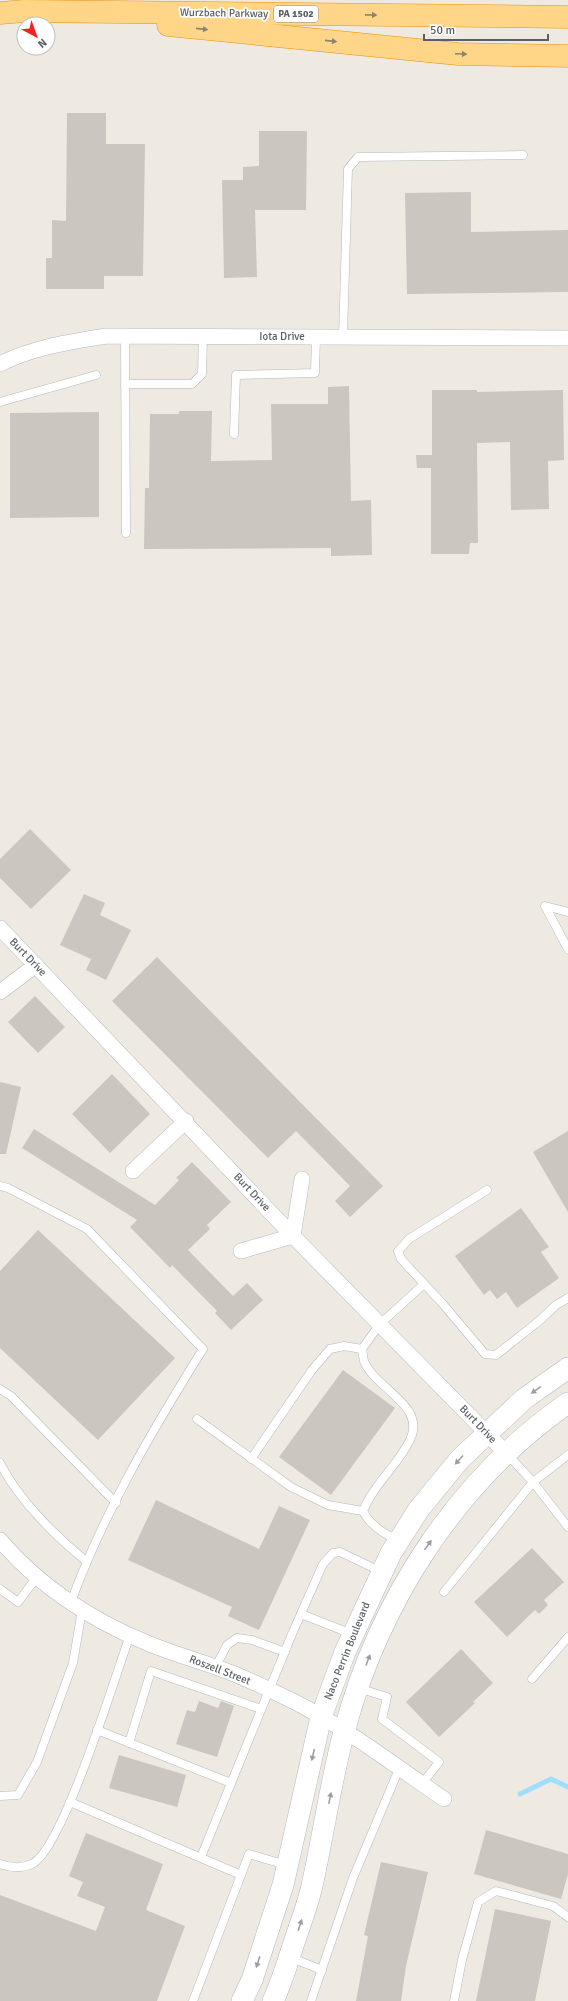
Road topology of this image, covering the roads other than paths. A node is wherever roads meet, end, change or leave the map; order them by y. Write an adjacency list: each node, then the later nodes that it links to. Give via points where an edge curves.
1 (24, 11): 2 (highway, Wurzbach Parkway / PA 1502); 3 (highway, Wurzbach Parkway / PA 1502, one-way to 3); 4 (highway, one-way to 4, via 458,54)
2 (0, 13)
3 (568, 17)
4 (568, 56)
5 (523, 155): 9 (lane, via 358,157 348,169)
6 (125, 335): 7 (street, Iota Drive); 11 (street, Iota Drive, via 43,347); 13 (lane)
7 (203, 335): 8 (street, Iota Drive); 13 (lane, via 202,374 192,384)
8 (316, 336): 9 (street, Iota Drive); 15 (lane, via 315,373 236,375)
9 (343, 337): 10 (street, Iota Drive)
10 (568, 338)
11 (0, 364)
12 (96, 375): 14 (lane)
13 (125, 384): 16 (lane)
14 (0, 402)
15 (234, 434)
16 (126, 533)
17 (568, 912): 19 (lane, via 545,906)
18 (0, 928): 20 (street, Burt Drive)
19 (568, 949)
20 (36, 965): 21 (street); 22 (street, Burt Drive)
21 (0, 992)
22 (186, 1121): 23 (street); 27 (street, Burt Drive)
23 (133, 1171)
24 (302, 1179): 27 (street)
25 (0, 1186): 43 (lane, via 87,1229 203,1349 172,1399)
26 (487, 1190): 29 (lane, via 409,1239 398,1250 401,1259)
27 (293, 1236): 28 (street); 31 (street, Burt Drive)
28 (241, 1251)
29 (424, 1284): 30 (lane, via 485,1354 496,1355); 31 (lane)
30 (568, 1298)
31 (380, 1324): 32 (lane); 37 (street, Burt Drive)
32 (362, 1349): 40 (lane, via 344,1346 330,1349 312,1370); 44 (lane, via 364,1362 410,1412 414,1424 410,1440)
33 (568, 1368): 37 (main road, Naco Perrin Boulevard, one-way to 37, via 524,1398)
34 (0, 1389): 43 (lane, via 11,1396)
35 (568, 1403): 38 (main road, Naco Perrin Boulevard, via 541,1421)
36 (197, 1419): 40 (lane)
37 (486, 1432): 38 (street, Burt Drive); 47 (main road, Naco Perrin Boulevard, one-way to 47, via 419,1509)
38 (506, 1453): 42 (lane); 61 (main road, Naco Perrin Boulevard, one-way to 38, via 368,1659 413,1568 447,1520 481,1478)
39 (568, 1455): 42 (lane)
40 (251, 1459): 44 (lane, via 297,1490 328,1505)
41 (0, 1463): 48 (lane, via 40,1517 61,1540)
42 (532, 1482): 45 (lane); 52 (lane)
43 (116, 1503): 48 (lane)
44 (363, 1511): 47 (lane, via 367,1519 383,1533)
45 (568, 1526)
46 (0, 1540): 50 (street, Roszell Street)
47 (399, 1540): 49 (main road, Naco Perrin Boulevard)
48 (86, 1560): 53 (lane)
49 (382, 1572): 54 (lane, via 340,1552 333,1554 324,1564); 55 (main road, Naco Perrin Boulevard)
50 (37, 1577): 51 (lane, via 18,1602); 53 (street, Roszell Street)
51 (0, 1589)
52 (444, 1592)
53 (77, 1606): 56 (street, Roszell Street); 71 (lane, via 73,1663 37,1762 18,1795)
54 (301, 1614): 55 (lane); 58 (lane)
55 (353, 1634): 64 (main road, Naco Perrin Boulevard)
56 (130, 1636): 59 (street, Roszell Street); 65 (lane)
57 (568, 1637): 60 (lane)
58 (285, 1652): 59 (lane, via 252,1640 237,1638 227,1645); 62 (lane)
59 (216, 1668): 62 (street, Roszell Street)
60 (532, 1679)
61 (358, 1688): 66 (main road, Naco Perrin Boulevard); 70 (lane, via 387,1696 382,1719 439,1762)
62 (269, 1690): 63 (lane); 64 (street, Roszell Street)
63 (261, 1709): 67 (lane, via 151,1671); 69 (lane)
64 (321, 1717): 66 (street, Roszell Street); 76 (main road, Naco Perrin Boulevard, one-way to 76)
65 (97, 1730): 67 (lane); 73 (lane)
66 (344, 1731): 68 (street, Roszell Street); 79 (main road, Naco Perrin Boulevard, one-way to 66, via 310,1892)
67 (130, 1743): 69 (lane)
68 (399, 1769): 70 (street, Roszell Street); 80 (lane, via 353,1878)
69 (231, 1783): 74 (lane)
70 (422, 1784): 72 (street, Roszell Street)
71 (0, 1796)
72 (444, 1798)
73 (70, 1802): 74 (lane); 75 (lane, via 46,1851 33,1863 13,1868)
74 (201, 1857): 77 (lane)
75 (0, 1864)
76 (287, 1866): 77 (lane, via 249,1854); 82 (main road, Naco Perrin Boulevard, one-way to 82, via 252,1980)
77 (241, 1875): 81 (lane)
78 (568, 1917): 85 (lane, via 553,1906 496,1890 478,1902)
79 (289, 1957): 80 (lane); 83 (main road, Naco Perrin Boulevard)
80 (322, 1970): 84 (lane)
81 (193, 2001)
82 (242, 2001)
83 (273, 2001)
84 (311, 2001)
85 (454, 2001)

